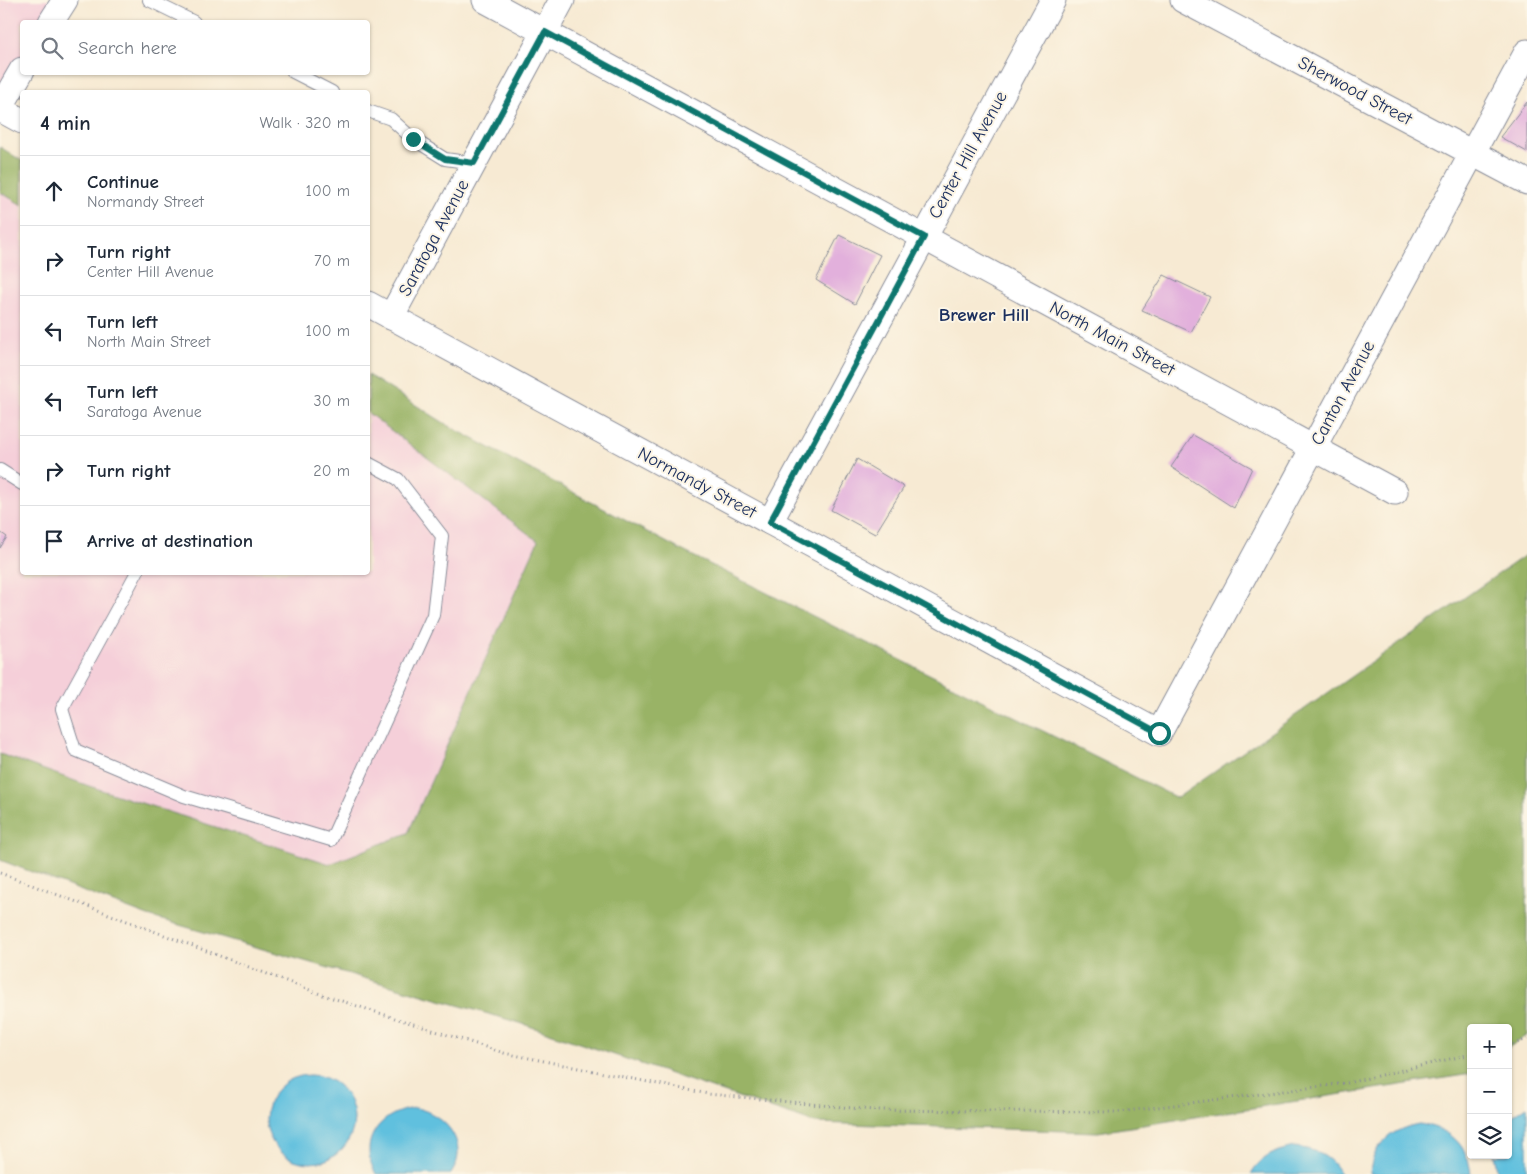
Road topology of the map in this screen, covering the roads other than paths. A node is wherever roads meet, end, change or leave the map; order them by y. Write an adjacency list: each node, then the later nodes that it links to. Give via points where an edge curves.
1 (65, 0): 7 (street)
2 (149, 0): 8 (lane)
3 (485, 0): 9 (street, North Main Street)
4 (562, 0): 9 (street, Saratoga Avenue)
5 (1053, 0): 20 (street, Center Hill Avenue)
6 (1183, 0): 17 (street, Sherwood Street)
7 (52, 20)
8 (190, 20)
9 (545, 32): 18 (street, Saratoga Avenue); 20 (street, North Main Street)
10 (1527, 52): 17 (street, Canton Avenue)
11 (20, 73): 14 (street)
12 (299, 75): 13 (lane)
13 (328, 90)
14 (0, 108): 16 (street)
15 (370, 113): 18 (lane, via 391,120 413,139 445,159)
16 (20, 120)
17 (1473, 152): 19 (street, Sherwood Street); 23 (street, Canton Avenue)
18 (474, 163): 22 (street, Saratoga Avenue)
19 (1527, 182)
20 (924, 237): 23 (street, North Main Street); 28 (street, Center Hill Avenue)
21 (370, 305): 22 (street, Normandy Street)
22 (391, 317): 28 (street, Normandy Street)
23 (1313, 448): 27 (street, North Main Street); 30 (street, Canton Avenue)
24 (370, 464): 29 (lane, via 398,479 442,536 433,615 331,840 184,796 75,750 62,709)
25 (0, 470): 26 (lane)
26 (20, 483)
27 (1395, 492)
28 (770, 522): 30 (street, Normandy Street)
29 (135, 575)
30 (1159, 733)

